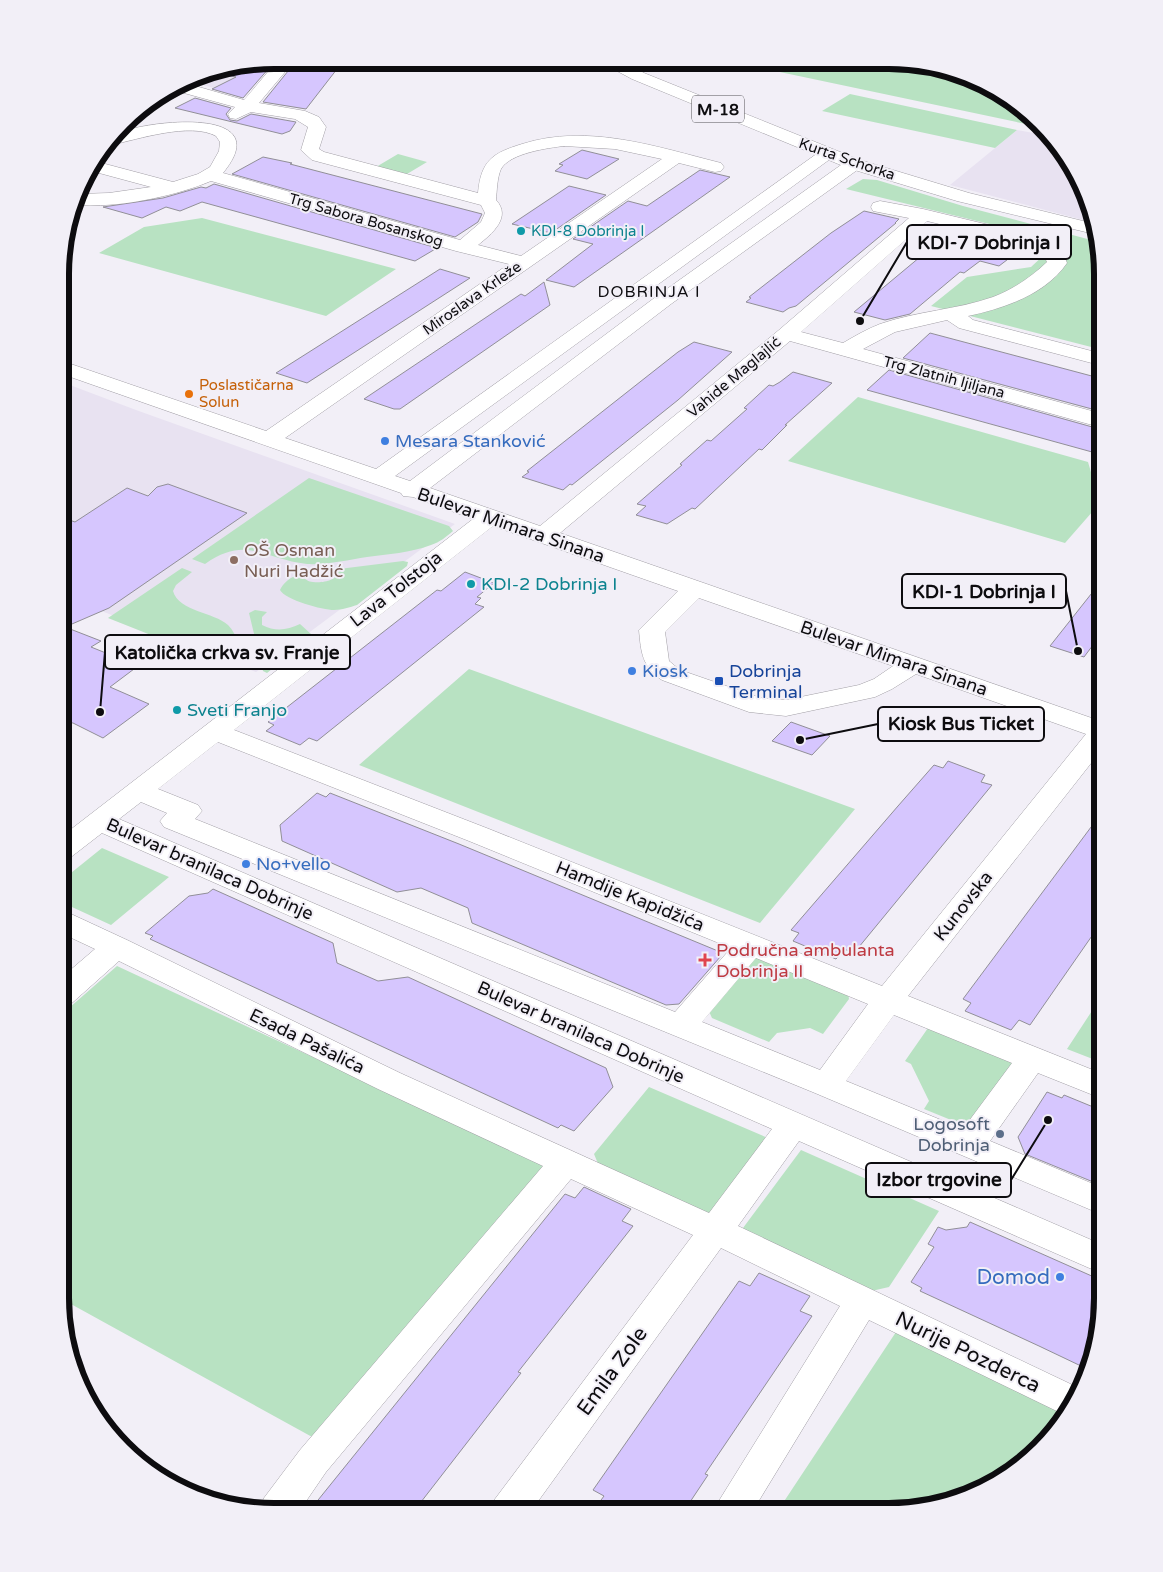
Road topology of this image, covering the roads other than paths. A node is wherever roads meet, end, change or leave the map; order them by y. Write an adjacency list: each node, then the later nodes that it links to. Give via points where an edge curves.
1 (279, 69): 4 (street)
2 (625, 69): 7 (street, Kurta Schorka / M-18)
3 (187, 88): 4 (street)
4 (248, 106): 5 (street); 15 (street, via 299,115 313,121 317,127 310,150 318,156)
5 (215, 129): 6 (street, via 176,128); 12 (street, via 224,133 229,144 219,167)
6 (121, 138)
7 (828, 154): 9 (street, Kurta Schorka / M-18); 28 (street)
8 (674, 158): 10 (street); 15 (street, via 593,142 559,141 534,145 498,160 491,171); 20 (street, Miroslava Krleže)
9 (854, 164): 18 (street, Kurta Schorka / M-18); 29 (street, via 664,300)
10 (715, 167)
11 (98, 168): 13 (street)
12 (209, 175): 13 (street); 19 (street, Trg Sabora Bosanskog)
13 (173, 187): 14 (street, via 119,198)
14 (83, 200)
15 (486, 201): 19 (street, via 494,206 493,219)
16 (880, 207): 17 (street)
17 (923, 215): 21 (street, via 1036,242 1056,258 1057,264 1053,268 1010,298); 22 (street, Vahide Maglajlić)
18 (1089, 228)
19 (463, 247): 20 (street, Trg Sabora Bosanskog)
20 (524, 262): 27 (street, Miroslava Krleže)
21 (953, 315): 23 (street, via 894,326); 24 (street, via 966,324)
22 (786, 334): 23 (street, Trg Zlatnih ljiljana); 31 (street, Vahide Maglajlić)
23 (846, 350): 26 (street, Trg Zlatnih ljiljana)
24 (1094, 358)
25 (69, 370): 27 (street, Bulevar Mimara Sinana)
26 (1094, 419)
27 (269, 439): 28 (street, Bulevar Mimara Sinana)
28 (378, 478): 29 (street, Bulevar Mimara Sinana)
29 (411, 491): 30 (street, Bulevar Mimara Sinana)
30 (490, 517): 31 (street, Bulevar Mimara Sinana); 35 (street, Lava Tolstoja)
31 (542, 536): 32 (street, Bulevar Mimara Sinana)
32 (694, 589): 33 (street, Bulevar Mimara Sinana); 33 (street, via 652,630 654,661 671,675 758,706 786,708 866,691)
33 (913, 665): 34 (street, Bulevar Mimara Sinana)
34 (1094, 728)
35 (212, 731): 37 (street, Lava Tolstoja); 41 (street, Hamdije Kapidžića, via 488,838)
36 (1094, 742): 44 (street, Kunovska)
37 (138, 791): 38 (street, Bulevar branilaca Dobrinje); 45 (street, Bulevar branilaca Dobrinje, via 188,811 174,821)
38 (99, 821): 39 (street); 49 (street, Bulevar branilaca Dobrinje)
39 (69, 845)
40 (69, 925): 42 (street, Esada Pašalića)
41 (750, 945): 44 (street, Hamdije Kapidžića); 45 (street)
42 (116, 946): 43 (street); 51 (street, Esada Pašalića, via 389,1081)
43 (69, 987)
44 (888, 1000): 46 (street, Hamdije Kapidžića); 48 (street, Kunovska)
45 (681, 1026): 48 (street, Bulevar branilaca Dobrinje)
46 (1032, 1058): 47 (street, Hamdije Kapidžića); 50 (street)
47 (1094, 1083)
48 (826, 1084): 50 (street, Bulevar branilaca Dobrinje)
49 (793, 1125): 53 (street, Emila Zole); 54 (street, Bulevar branilaca Dobrinje)
50 (969, 1145): 52 (street, Bulevar branilaca Dobrinje)
51 (566, 1162): 53 (street, Esada Pašalića); 57 (street, via 313,1461)
52 (1094, 1198)
53 (715, 1230): 55 (street, Nurije Pozderca); 58 (street, Emila Zole)
54 (1094, 1257)
55 (862, 1301): 56 (street, Nurije Pozderca); 59 (street)
56 (1068, 1400)
57 (283, 1503)
58 (515, 1503)
59 (738, 1503)

